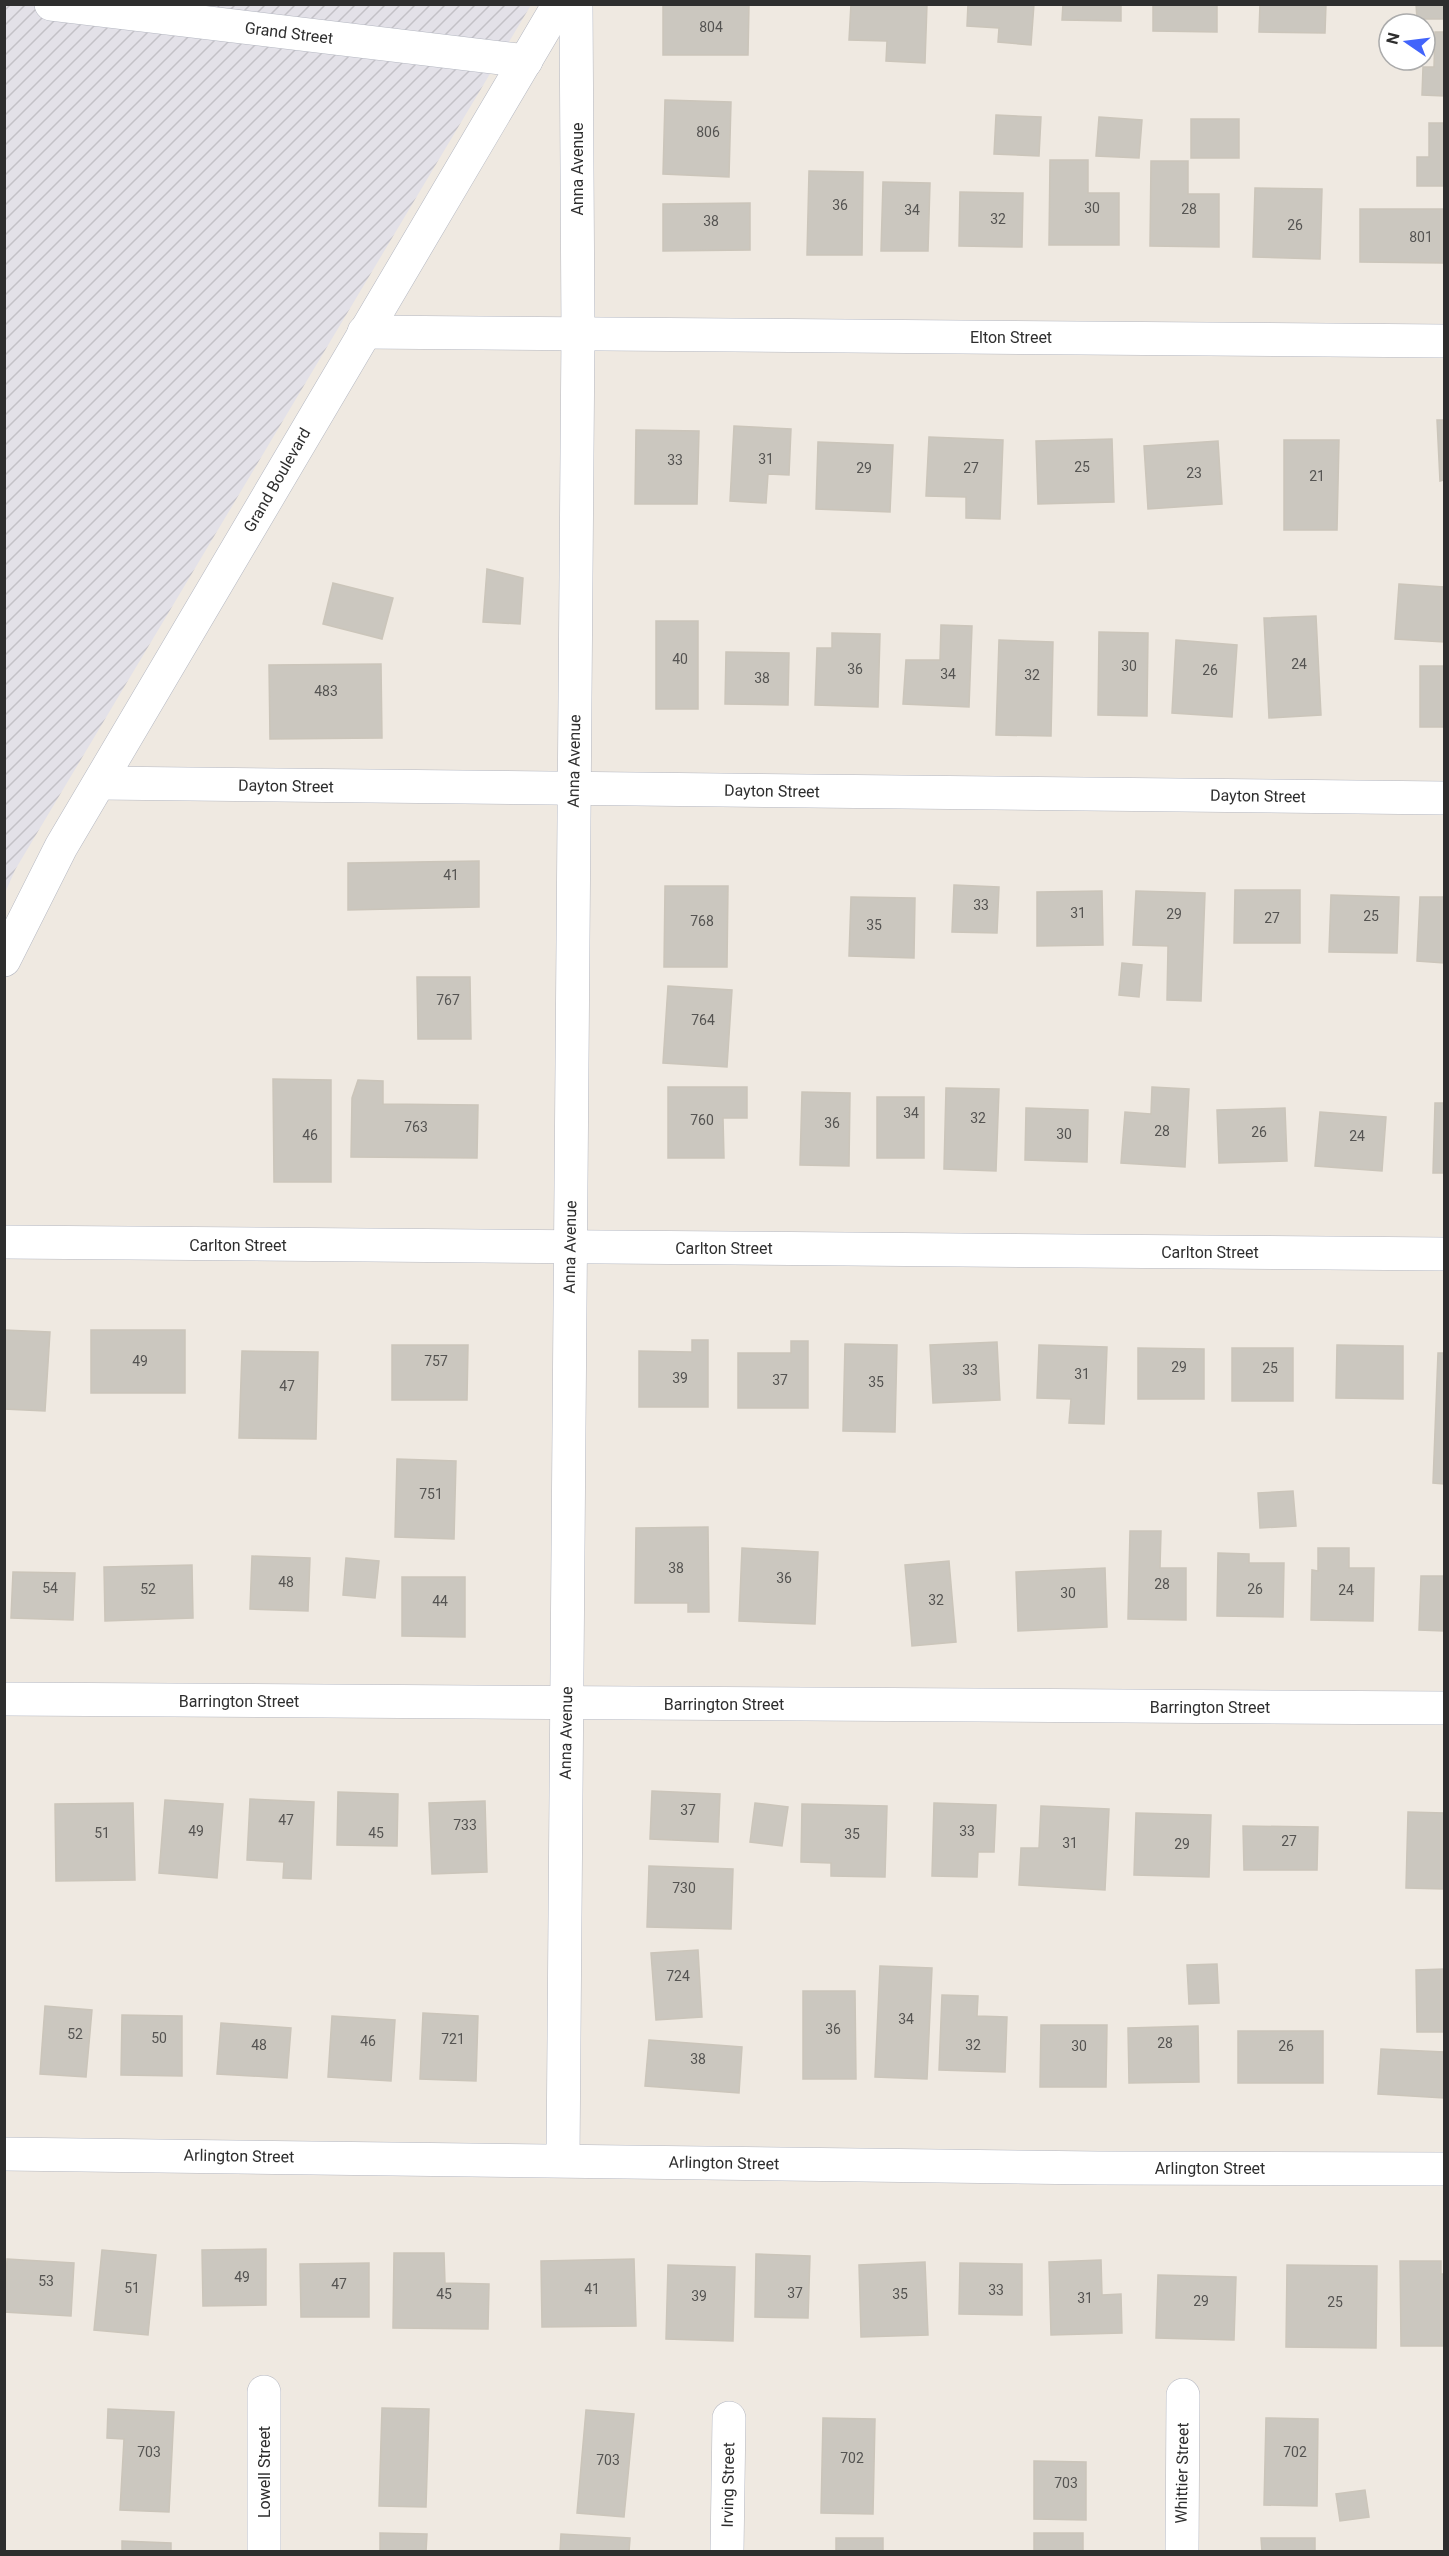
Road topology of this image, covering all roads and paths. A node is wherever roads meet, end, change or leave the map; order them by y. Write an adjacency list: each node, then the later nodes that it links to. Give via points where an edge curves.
1 (51, 4): 4 (street, Grand Street)
2 (559, 4): 4 (street, Grand Boulevard)
3 (576, 4): 6 (street, Anna Avenue)
4 (526, 62): 5 (street, Grand Boulevard)
5 (364, 332): 6 (street); 8 (street, Grand Boulevard)
6 (578, 333): 7 (street, Elton Street); 9 (street, Anna Avenue)
7 (1444, 340)
8 (100, 783): 9 (street, Dayton Street); 11 (street, Grand Boulevard, via 61,847)
9 (574, 789): 10 (street, Dayton Street); 13 (street, Anna Avenue)
10 (1444, 798)
11 (4, 960)
12 (4, 1242): 13 (street, Carlton Street)
13 (570, 1247): 14 (street, Carlton Street); 16 (street, Anna Avenue)
14 (1444, 1254)
15 (4, 1699): 16 (street, Barrington Street)
16 (566, 1704): 17 (street, Barrington Street); 19 (street, Anna Avenue)
17 (1444, 1708)
18 (4, 2154): 19 (street, Arlington Street)
19 (563, 2160): 20 (street, Arlington Street)
20 (1444, 2169)
21 (264, 2392): 24 (street, Lowell Street)
22 (1183, 2395): 26 (street, Whittier Street)
23 (729, 2418): 25 (street, Irving Street)
24 (264, 2552)
25 (727, 2552)
26 (1182, 2552)

